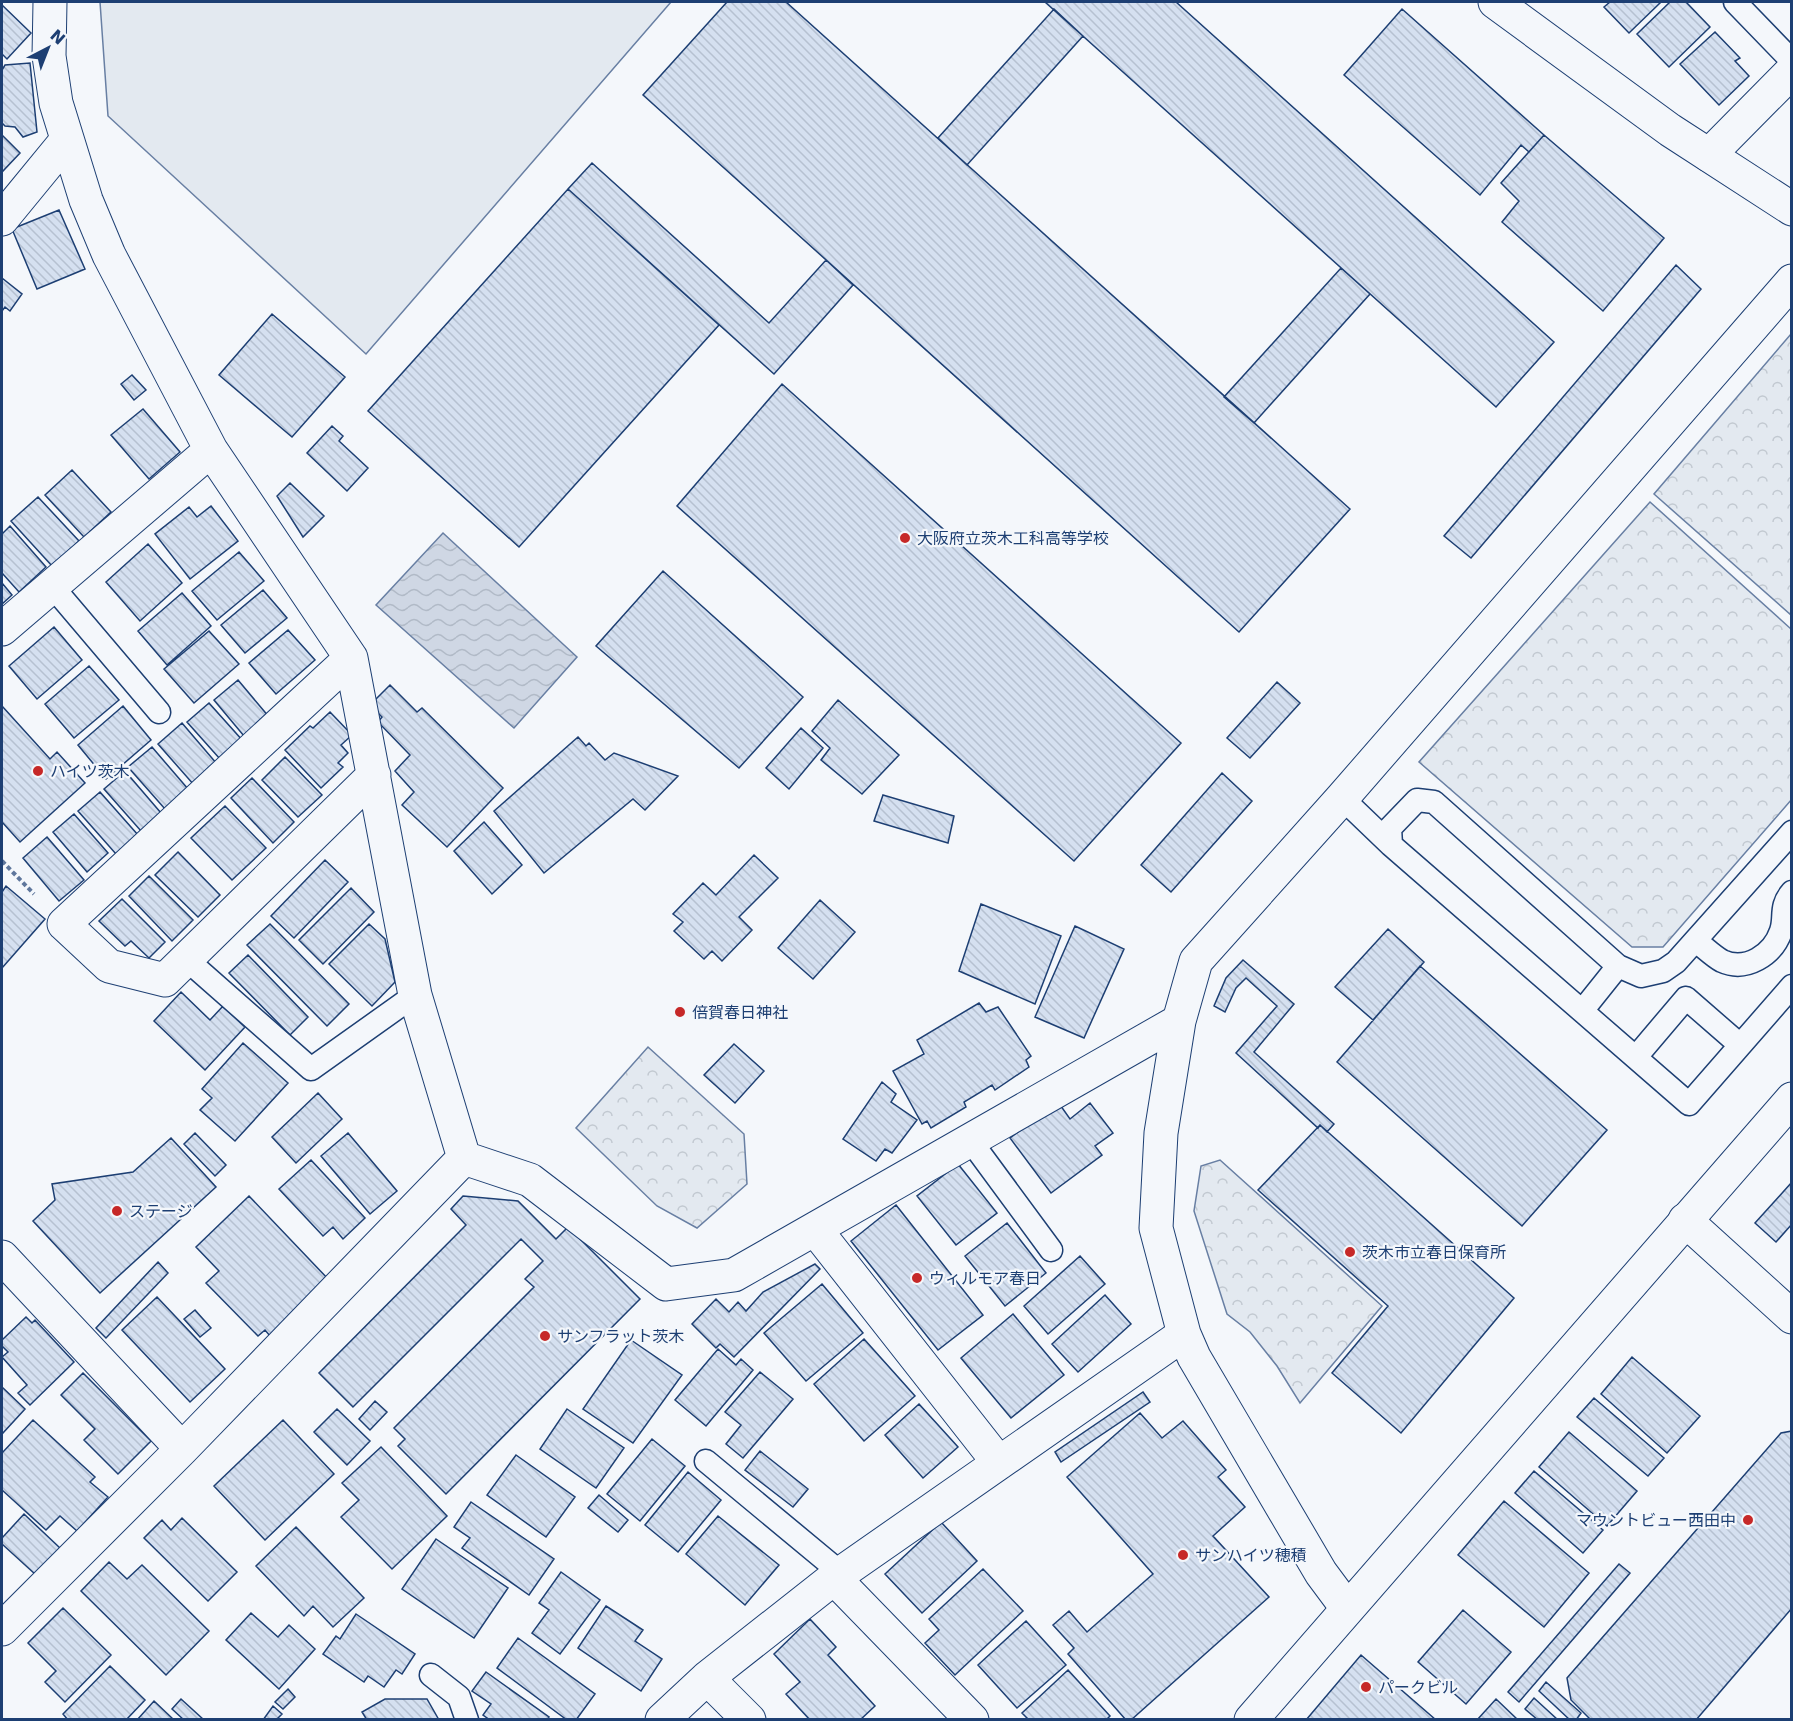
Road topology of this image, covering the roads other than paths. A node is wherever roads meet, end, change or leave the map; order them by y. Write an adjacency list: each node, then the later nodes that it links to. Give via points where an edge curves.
1 (48, 2): 6 (street, via 49,56)
2 (1495, 2): 7 (street)
3 (1735, 2): 4 (lane)
4 (1791, 61)
5 (1791, 71): 7 (street)
6 (66, 141): 9 (street); 11 (street, via 109,255)
7 (1709, 155): 8 (street)
8 (1791, 209)
9 (2, 219)
10 (1791, 280): 17 (street)
11 (211, 450): 12 (street); 14 (street)
12 (52, 586): 13 (street); 15 (lane)
13 (2, 629)
14 (351, 658): 16 (street); 22 (street, via 64,924 109,966 165,980)
15 (159, 712)
16 (374, 775): 22 (street); 25 (street)
17 (1342, 798): 19 (lane); 27 (street, via 1196,961)
18 (1791, 832): 21 (lane)
19 (1390, 845): 23 (lane, via 1390,828 1418,800 1434,802); 26 (lane)
20 (1791, 892): 21 (lane, via 1782,911 1782,930 1759,959 1745,964 1723,961)
21 (1696, 941): 23 (lane, via 1663,971 1641,976)
22 (186, 959): 25 (lane, via 311,1069)
23 (1618, 966): 26 (lane)
24 (1791, 986): 28 (lane)
25 (415, 995): 32 (street)
26 (1582, 1011): 29 (lane)
27 (1179, 1021): 31 (street); 38 (street, via 1161,1133 1156,1228)
28 (1740, 1045): 29 (lane, via 1689,1104); 29 (lane, via 1686,998)
29 (1636, 1057)
30 (1791, 1099): 33 (street)
31 (970, 1140): 34 (street); 35 (lane)
32 (464, 1158): 34 (street, via 530,1180 666,1284 734,1275); 39 (street)
33 (1685, 1220): 37 (street); 43 (street)
34 (814, 1229): 41 (street)
35 (1051, 1250)
36 (8, 1278): 39 (street)
37 (1791, 1317)
38 (1184, 1334): 41 (street); 43 (street, via 1321,1573)
39 (182, 1449): 44 (street)
40 (706, 1461): 42 (lane)
41 (999, 1463): 42 (street)
42 (837, 1575): 46 (street); 50 (street)
43 (1347, 1608): 51 (street)
44 (2, 1629)
45 (431, 1675): 47 (lane, via 459,1697)
46 (707, 1678): 48 (street); 49 (street)
47 (467, 1719)
48 (662, 1719)
49 (749, 1719)
50 (972, 1719)
51 (1251, 1719)

